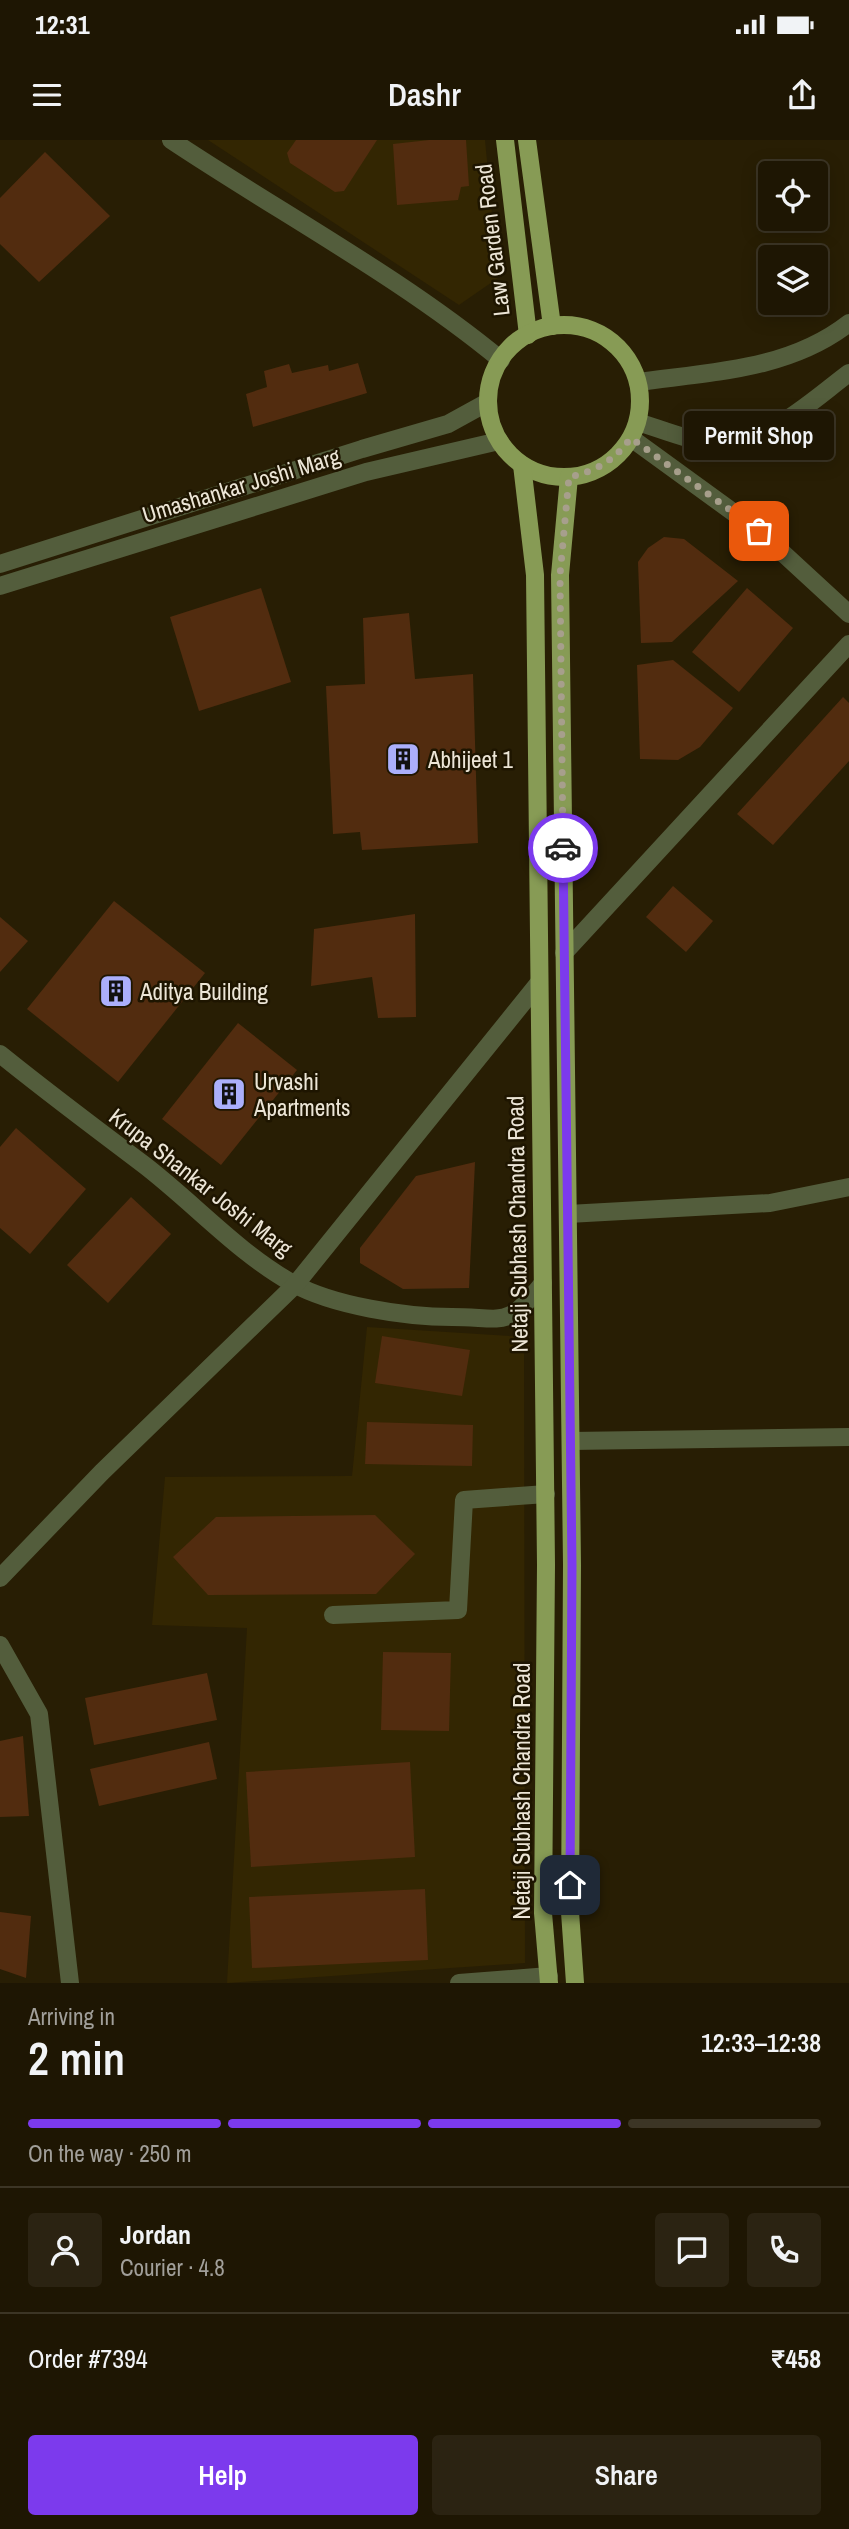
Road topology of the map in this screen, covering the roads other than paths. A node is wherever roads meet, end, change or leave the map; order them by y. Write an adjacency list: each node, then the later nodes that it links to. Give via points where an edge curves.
1 (171, 140): 7 (street, via 390,280)
2 (505, 140): 6 (main road, Law Garden Road)
3 (527, 140): 5 (main road)
4 (849, 323): 9 (street, via 833,336 765,365)
5 (552, 326): 6 (main road); 9 (main road, via 575,326 615,344)
6 (528, 335): 7 (main road)
7 (500, 360): 10 (main road)
8 (849, 373): 11 (street, via 773,427 745,441 708,443)
9 (638, 382): 11 (main road, via 640,405)
10 (488, 402): 12 (main road); 15 (street, Umashankar Joshi Marg, via 448,424)
11 (634, 430): 14 (main road, via 615,458 594,471); 17 (street, via 759,531)
12 (499, 441): 13 (main road); 16 (street, Umashankar Joshi Marg, via 366,472)
13 (522, 465): 14 (main road, via 545,475); 20 (main road, Netaji Subhash Chandra Road, via 535,575)
14 (569, 477): 19 (main road, via 560,575)
15 (0, 564)
16 (0, 586)
17 (849, 614)
18 (849, 644): 19 (street)
19 (564, 953): 23 (main road)
20 (538, 984): 24 (main road, Netaji Subhash Chandra Road); 25 (street)
21 (0, 1054): 25 (street, Krupa Shankar Joshi Marg)
22 (849, 1187): 23 (street, via 770,1203)
23 (568, 1214): 27 (main road)
24 (543, 1283): 25 (street, Krupa Shankar Joshi Marg, via 524,1307 497,1321 412,1317); 28 (main road, Netaji Subhash Chandra Road)
25 (295, 1285): 29 (street)
26 (849, 1437): 27 (street)
27 (571, 1441): 35 (main road, via 570,1912)
28 (545, 1494): 30 (street, via 464,1500 458,1610); 32 (main road, Netaji Subhash Chandra Road, via 543,1913)
29 (0, 1578)
30 (333, 1615)
31 (0, 1645): 33 (street, via 39,1714)
32 (549, 1979): 34 (street)
33 (70, 1983)
34 (458, 1983)
35 (575, 1983)

